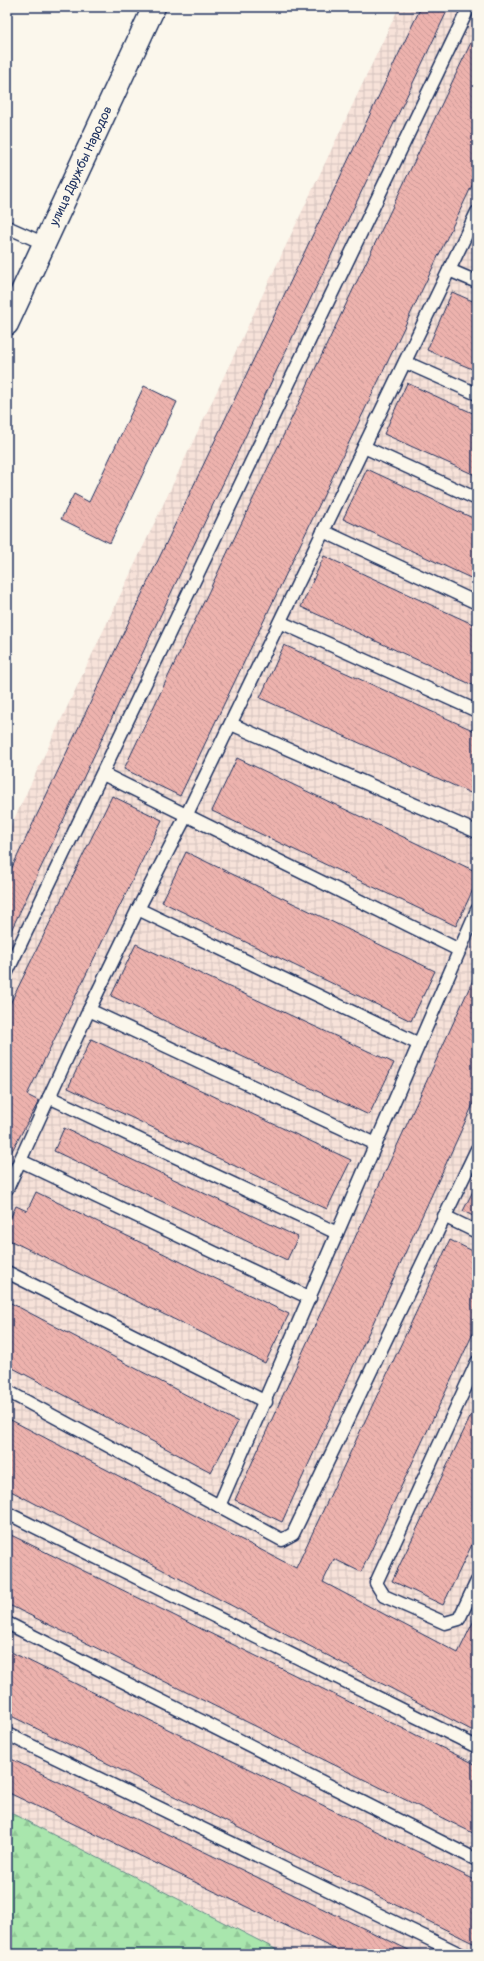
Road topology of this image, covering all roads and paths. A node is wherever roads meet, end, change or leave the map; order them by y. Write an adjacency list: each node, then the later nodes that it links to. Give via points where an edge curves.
1 (154, 7): 5 (main road, улица Дружбы Народов)
2 (469, 7): 18 (lane)
3 (477, 212): 6 (lane)
4 (7, 227): 5 (lane)
5 (45, 244): 8 (main road, улица Дружбы Народов)
6 (449, 270): 7 (lane); 9 (lane)
7 (477, 282)
8 (7, 324)
9 (405, 362): 10 (lane); 11 (lane)
10 (477, 394)
11 (364, 447): 12 (lane); 13 (lane)
12 (477, 499)
13 (323, 531): 14 (lane); 15 (lane)
14 (477, 603)
15 (280, 622): 16 (lane); 17 (lane)
16 (477, 710)
17 (231, 724): 19 (lane); 20 (lane)
18 (102, 774): 19 (lane); 24 (lane)
19 (186, 816): 21 (lane); 23 (lane)
20 (477, 832)
21 (138, 909): 25 (lane); 26 (lane)
22 (477, 910): 23 (lane)
23 (459, 950): 26 (lane)
24 (7, 972)
25 (89, 1010): 27 (lane); 28 (lane)
26 (419, 1044): 28 (lane)
27 (49, 1097): 30 (lane); 34 (lane)
28 (376, 1144): 34 (lane)
29 (477, 1149): 32 (lane)
30 (21, 1161): 31 (lane); 36 (lane)
31 (7, 1189)
32 (444, 1216): 33 (lane); 40 (lane, via 293,1534 282,1540)
33 (477, 1232)
34 (337, 1233): 36 (lane)
35 (7, 1272): 39 (lane)
36 (310, 1298): 39 (lane)
37 (477, 1362): 42 (lane, via 376,1583 384,1596 445,1624 459,1619)
38 (7, 1391): 40 (lane)
39 (266, 1402): 40 (lane)
40 (219, 1506)
41 (7, 1513): 45 (lane)
42 (477, 1581)
43 (7, 1622): 46 (lane)
44 (7, 1734): 47 (lane)
45 (477, 1747)
46 (477, 1860)
47 (460, 1954)

